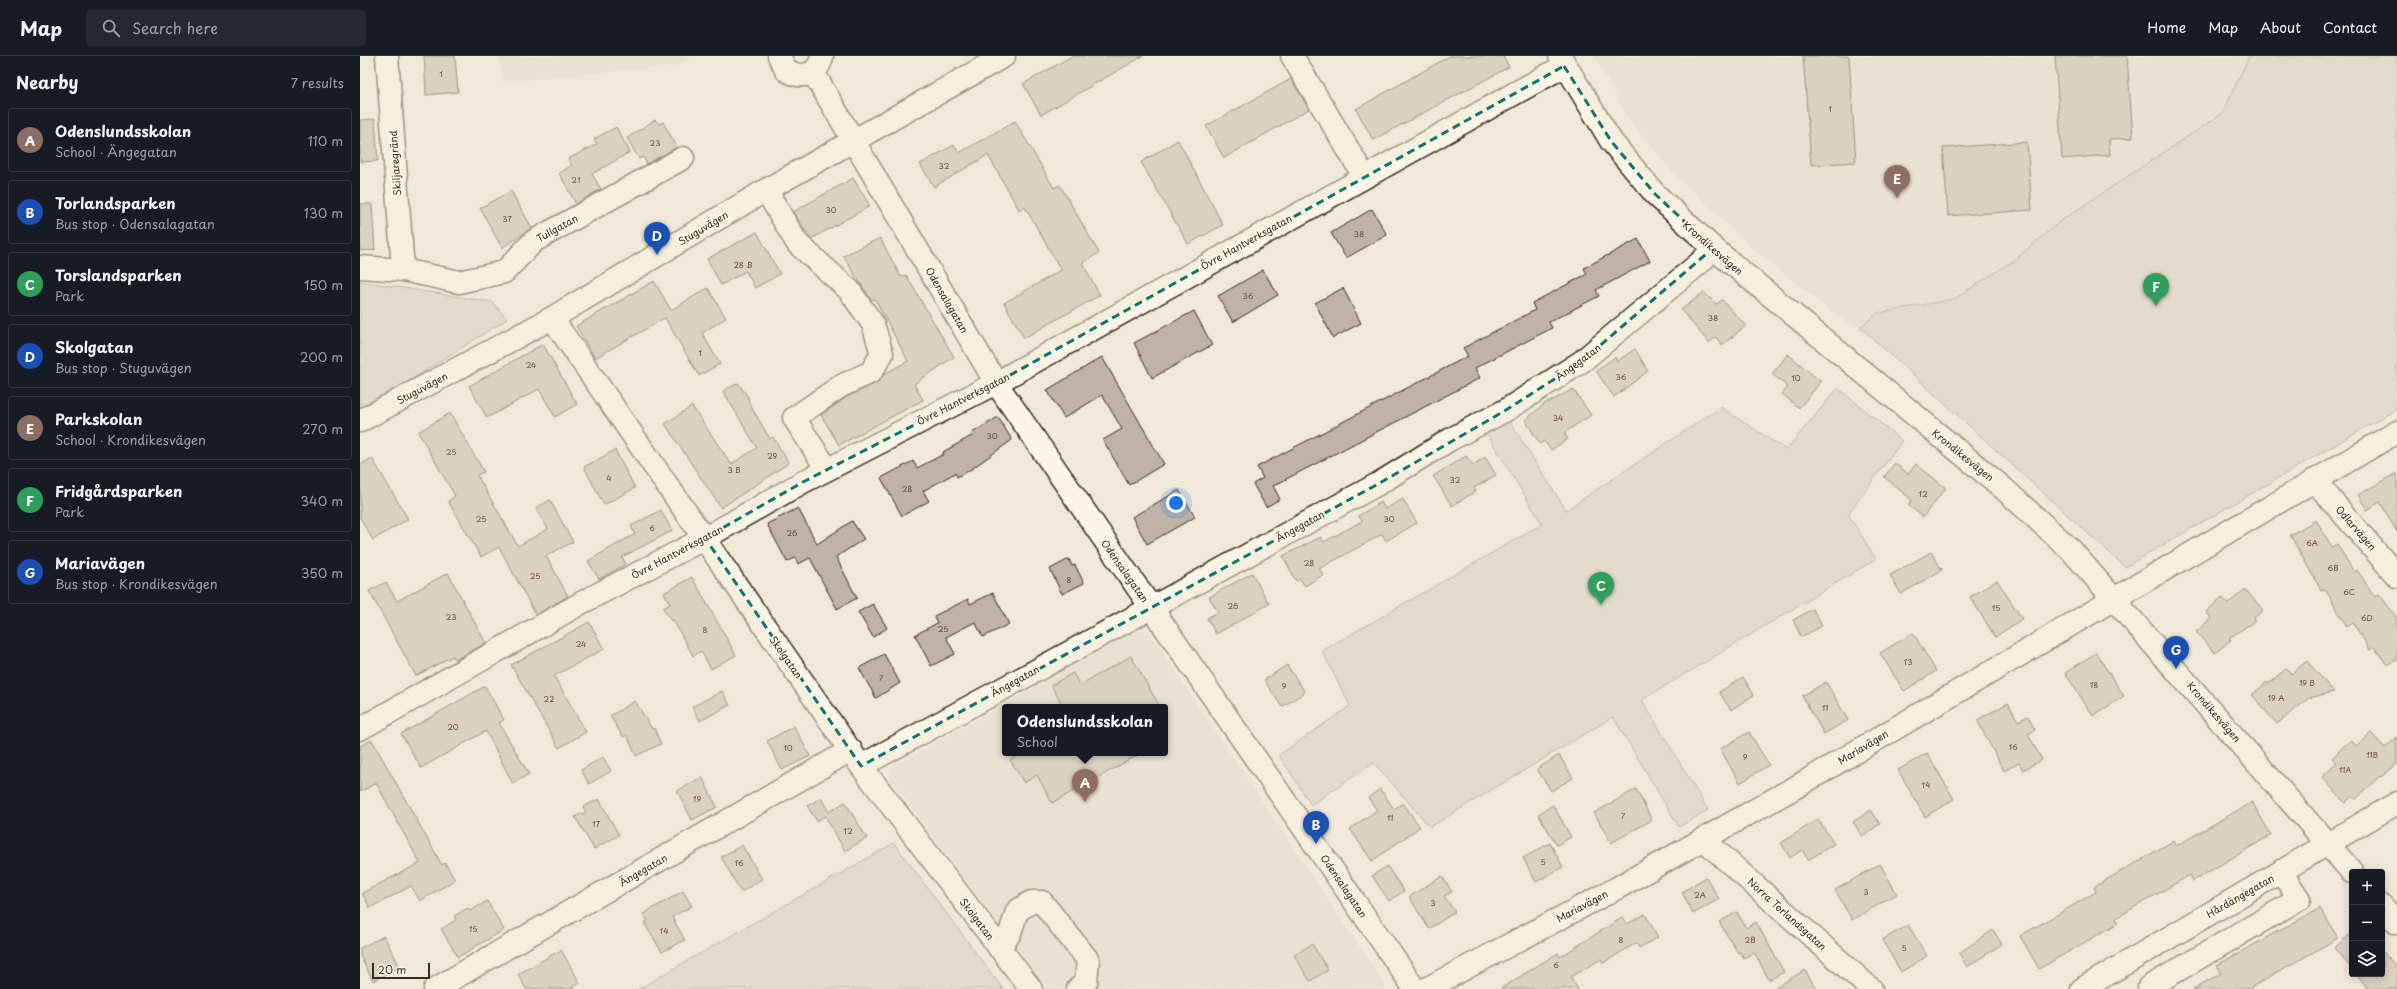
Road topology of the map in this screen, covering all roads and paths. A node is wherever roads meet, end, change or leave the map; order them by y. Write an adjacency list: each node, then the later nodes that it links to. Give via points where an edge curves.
1 (387, 56): 13 (street, Skiljaregränd)
2 (779, 56): 6 (street, via 781,65 799,76)
3 (1004, 56): 7 (street, Stuguvägen)
4 (1292, 56): 9 (street)
5 (1562, 61): 9 (street, Övre Hantverksgatan); 11 (street, Krondikesvägen, via 1621,153 1655,194)
6 (817, 64): 7 (street, Odensalagatan)
7 (853, 140): 10 (street, Stuguvägen); 15 (street, Odensalagatan)
8 (684, 158): 13 (street, Tullgatan, via 534,241 504,272 459,282)
9 (1364, 176): 15 (street, Övre Hantverksgatan)
10 (766, 190): 14 (street, Stuguvägen); 18 (street, via 797,243 849,290 872,324 882,354 871,372 841,386 794,418)
11 (1713, 248): 22 (street, Krondikesvägen, via 2003,488 2072,550); 23 (street, Ängegatan, via 1702,261 1581,362 1557,378 1382,482)
12 (360, 267): 13 (street, Tullgatan)
13 (403, 270)
14 (552, 318): 16 (street, Stuguvägen); 20 (street, Skolgatan)
15 (996, 383): 18 (street, Övre Hantverksgatan); 23 (street, Odensalagatan)
16 (360, 421)
17 (2397, 432): 19 (street, Mariavägen)
18 (827, 469): 20 (street, Övre Hantverksgatan)
19 (2314, 480): 21 (street, Odlarvägen); 22 (street, Mariavägen)
20 (705, 538): 24 (street, Övre Hantverksgatan, via 583,602); 25 (street, Skolgatan)
21 (2397, 576)
22 (2114, 599): 27 (street, Mariavägen); 28 (street, Krondikesvägen)
23 (1150, 608): 25 (street, Ängegatan); 38 (street, Odensalagatan)
24 (360, 729)
25 (856, 758): 33 (street, Skolgatan); 35 (street, Ängegatan)
26 (2397, 803): 28 (street, Hårdängegatan)
27 (1704, 840): 39 (street, Mariavägen); 40 (street, Norra Torlandsgatan)
28 (2327, 844): 29 (street, Krondikesvägen); 30 (street, Hårdängegatan)
29 (2349, 869)
30 (2281, 872): 34 (street, via 2299,899); 41 (street, Hårdängegatan)
31 (2385, 909): 32 (street)
32 (2397, 923)
33 (999, 948): 36 (street, Skolgatan); 37 (street, via 1010,933 1017,911 1031,902 1042,902 1088,960 1086,982)
34 (2149, 987)
35 (435, 989)
36 (1030, 989)
37 (1078, 989)
38 (1415, 989)
39 (1426, 989)
40 (1870, 989)
41 (2082, 989)

